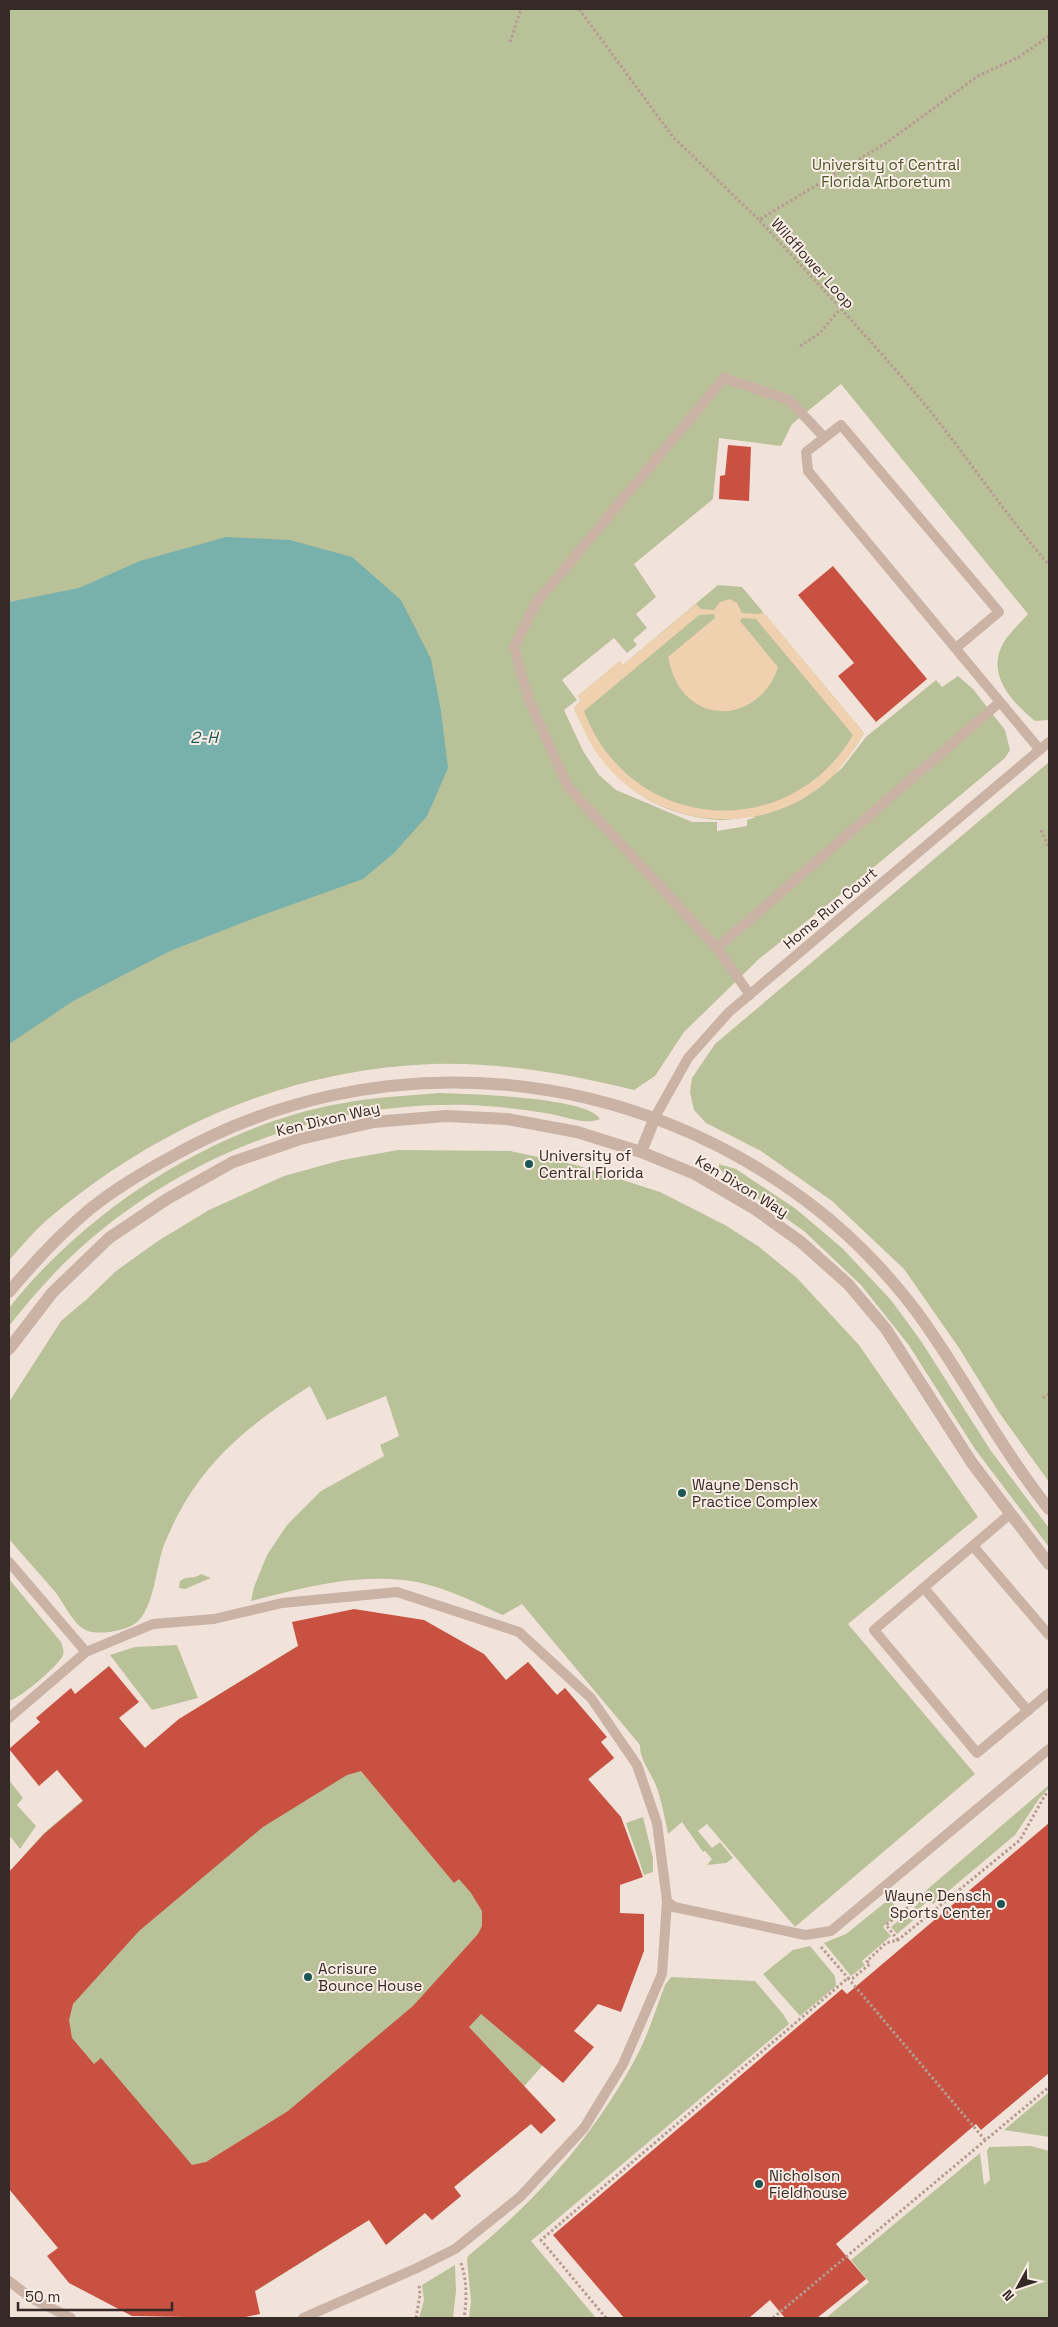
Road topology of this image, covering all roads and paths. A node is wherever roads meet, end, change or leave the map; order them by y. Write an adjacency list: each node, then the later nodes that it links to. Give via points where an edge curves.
1 (521, 9): 4 (path)
2 (579, 9): 5 (path, via 673,137)
3 (1049, 36): 5 (path, Wildflower Loop, via 1019,57 978,76 886,143)
4 (510, 42)
5 (759, 220): 6 (path, Wildflower Loop)
6 (840, 309): 7 (path, via 820,333); 9 (path, Wildflower Loop, via 930,412)
7 (800, 346)
8 (824, 438): 10 (lane, via 806,452 808,470); 10 (lane, via 841,425 999,612); 16 (lane, via 789,400 724,378 536,602 514,647 529,700 568,787)
9 (1049, 565)
10 (956, 648): 11 (lane)
11 (1000, 702): 13 (lane); 16 (lane)
12 (1049, 742): 13 (lane, Home Run Court)
13 (1040, 750): 17 (lane, Home Run Court)
14 (1041, 830): 15 (path)
15 (1049, 848)
16 (718, 948): 17 (lane)
17 (750, 995): 18 (lane, Home Run Court, via 729,1012 688,1058)
18 (655, 1118): 19 (street); 20 (street, Ken Dixon Way, via 595,1098 472,1082 421,1082 371,1087 307,1101 253,1117 201,1140 143,1172 92,1208 49,1245); 24 (street, Ken Dixon Way, via 719,1145 770,1176 818,1210 871,1259 923,1320 1003,1445)
19 (641, 1152): 21 (street, Ken Dixon Way, via 560,1128 507,1119 446,1116 374,1122 300,1139 233,1162 167,1199 109,1238 52,1293); 25 (street, Ken Dixon Way, via 695,1174 755,1209 801,1242 848,1284 886,1329 972,1463)
20 (9, 1292)
21 (9, 1349)
22 (1049, 1394): 23 (path)
23 (1043, 1398)
24 (1049, 1509)
25 (1010, 1514): 26 (lane); 28 (street, Ken Dixon Way)
26 (973, 1546): 29 (lane); 30 (lane)
27 (9, 1562): 31 (lane)
28 (1049, 1564)
29 (924, 1588): 33 (lane); 33 (lane, via 874,1630 971,1746 978,1753)
30 (1049, 1635)
31 (86, 1652): 34 (lane); 37 (lane, via 153,1624 214,1619 282,1603 397,1592 519,1632 591,1698 637,1765 657,1823)
32 (1049, 1693): 33 (lane)
33 (1028, 1710)
34 (9, 1718)
35 (1049, 1750): 39 (lane, via 845,1920 831,1931)
36 (1049, 1792): 40 (path, via 1020,1840)
37 (667, 1901): 39 (lane, via 674,1907); 44 (lane, via 662,1974 623,2064 578,2135 520,2197)
38 (912, 1904): 40 (path, via 886,1925)
39 (815, 1934): 41 (path, via 819,1946)
40 (898, 1940): 41 (path, via 886,1943 867,1961 870,1964 853,1978)
41 (848, 1978): 43 (path); 52 (path, via 541,2240)
42 (1049, 2086): 43 (path)
43 (986, 2140): 53 (path)
44 (455, 2248): 45 (lane); 51 (path, via 464,2271 467,2302)
45 (417, 2268): 49 (lane); 50 (path, via 420,2295)
46 (9, 2281): 47 (lane)
47 (61, 2315): 48 (lane)
48 (71, 2318)
49 (303, 2318)
50 (416, 2318)
51 (464, 2318)
52 (606, 2318)
53 (773, 2318)

